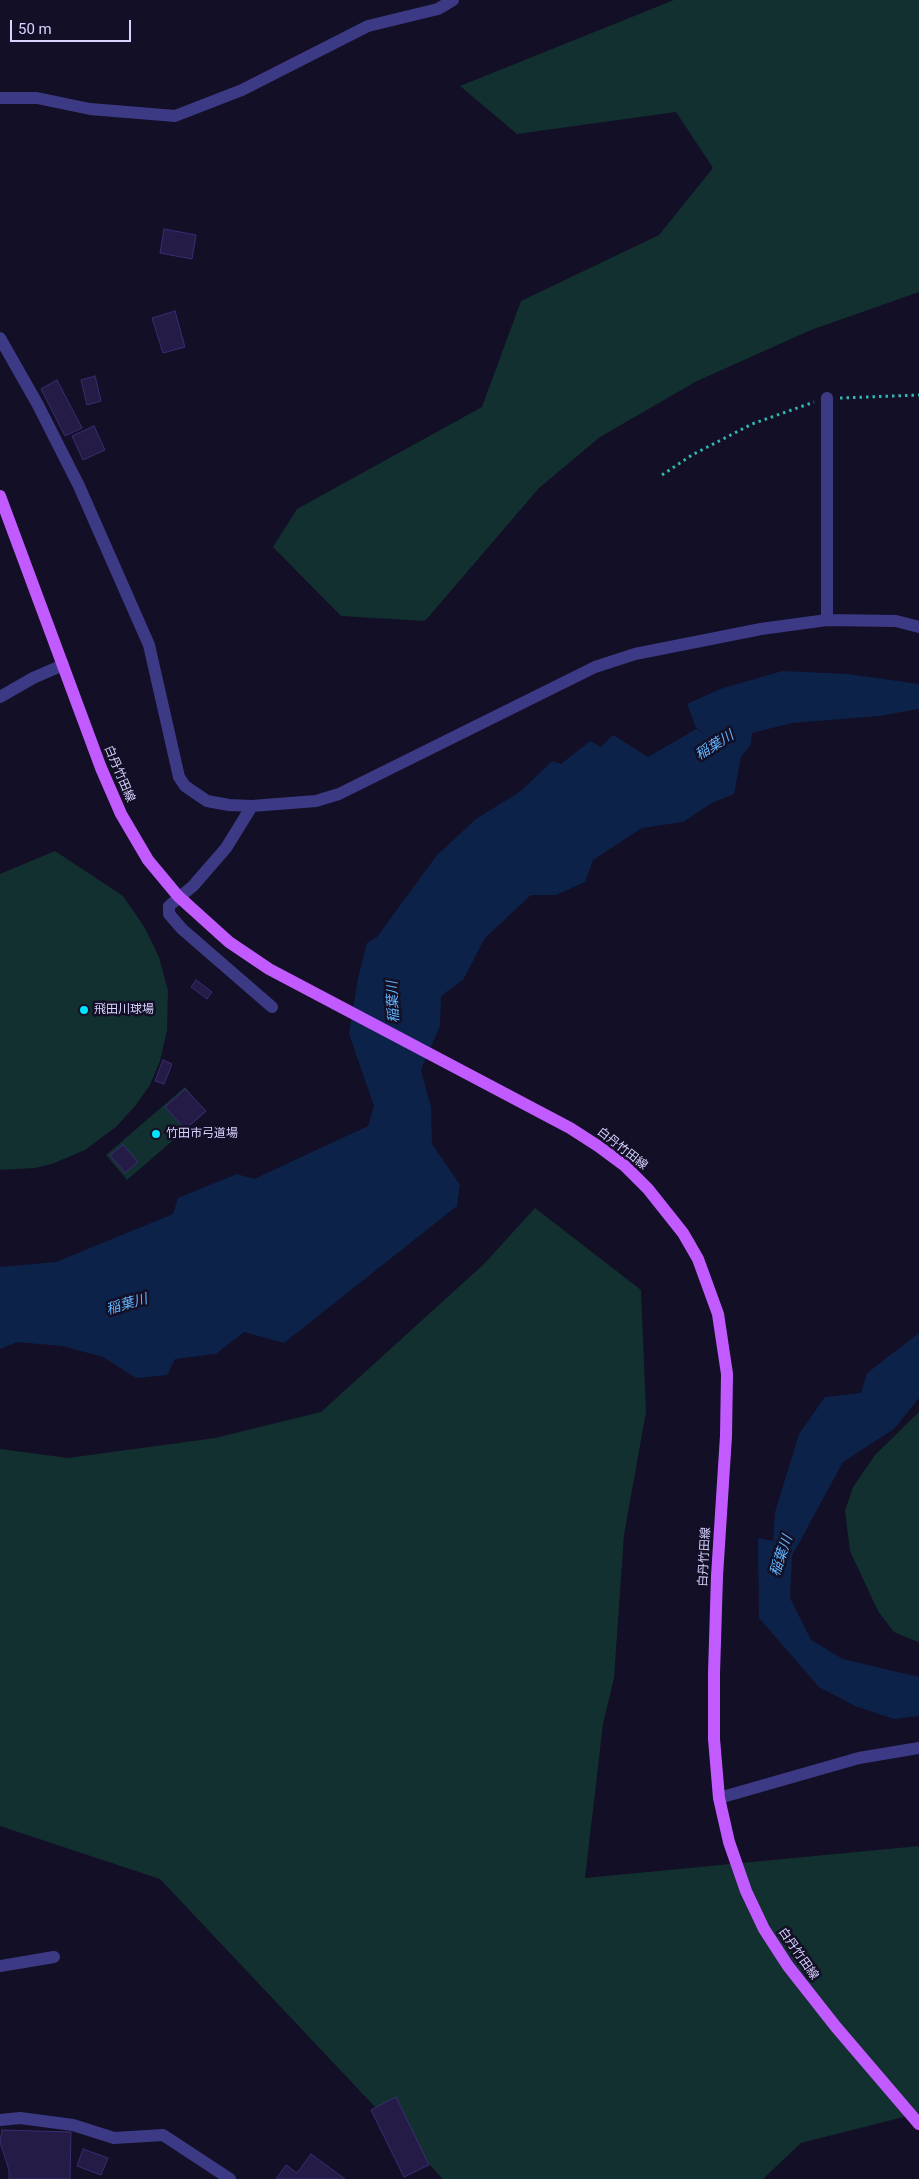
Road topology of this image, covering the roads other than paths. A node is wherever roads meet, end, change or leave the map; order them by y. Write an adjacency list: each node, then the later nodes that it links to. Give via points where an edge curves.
1 (452, 0): 2 (street, via 438,10 368,26 242,90 175,116 90,109 37,98)
2 (0, 98)
3 (0, 338): 10 (street, via 79,486 149,645 181,782 207,800)
4 (827, 398): 6 (street)
5 (0, 496): 8 (main road, 白丹竹田線)
6 (827, 620): 7 (street, via 896,621); 10 (street, via 635,654 595,667 352,788 316,801)
7 (919, 627)
8 (63, 665): 9 (street); 11 (main road, 白丹竹田線, via 121,814 148,860)
9 (0, 697)
10 (252, 806): 11 (street, via 226,848 193,886)
11 (178, 896): 12 (street, via 169,906 169,914 176,923); 14 (main road, 白丹竹田線, via 229,942 268,969 570,1128 626,1166 683,1233 698,1259 718,1314 727,1374 714,1673 714,1739)
12 (272, 1007)
13 (919, 1748): 14 (street, via 859,1758)
14 (719, 1798): 18 (main road, 白丹竹田線, via 729,1842 746,1891 764,1929 788,1966 836,2027)
15 (54, 1957): 16 (street)
16 (0, 1966)
17 (0, 2120): 19 (street, via 20,2118 73,2125 114,2138 163,2135)
18 (919, 2124)
19 (230, 2179)

